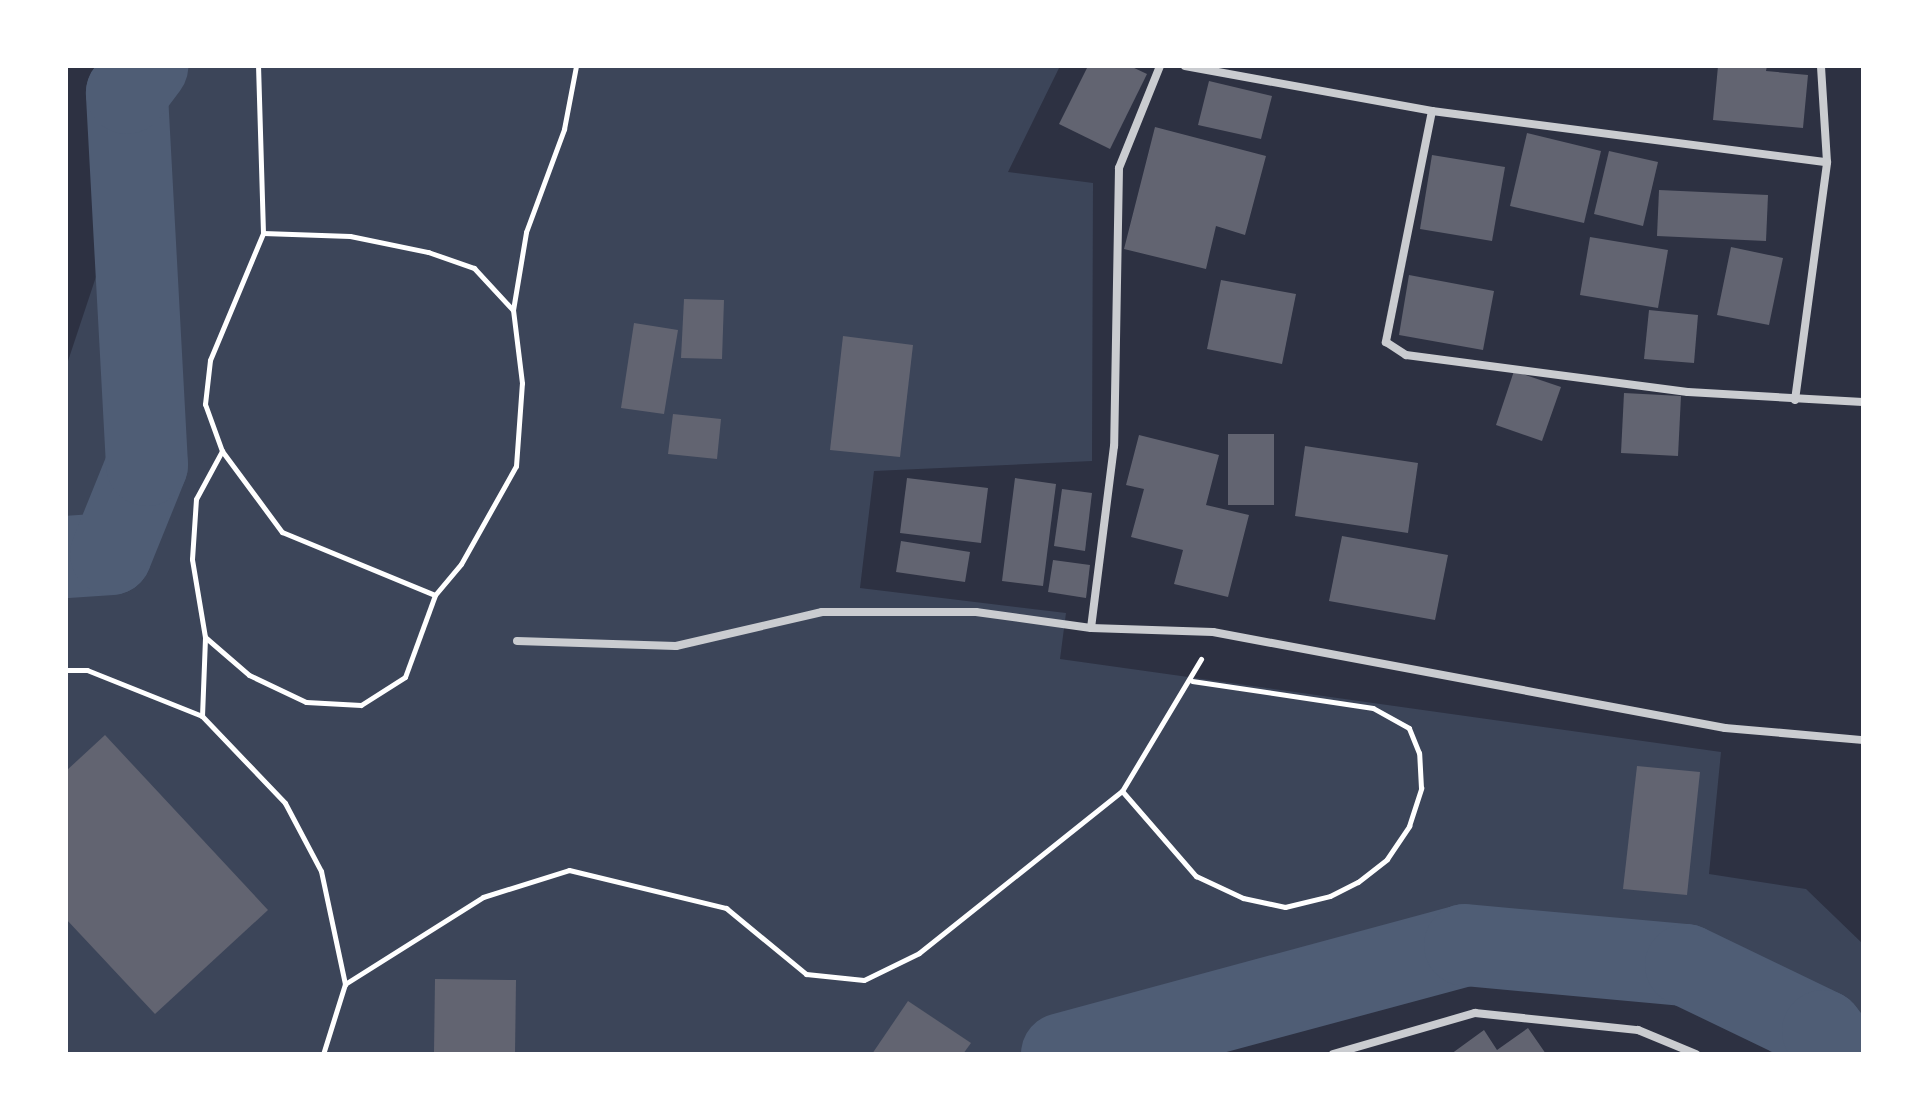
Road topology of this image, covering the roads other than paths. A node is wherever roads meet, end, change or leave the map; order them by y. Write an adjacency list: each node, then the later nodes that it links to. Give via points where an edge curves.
1 (1160, 66): 8 (street, via 1119,168 1114,446)
2 (1185, 66): 4 (street)
3 (1821, 66): 5 (street)
4 (1432, 111): 5 (street); 6 (street, via 1386,342 1406,355 1688,392)
5 (1827, 162): 6 (street)
6 (1795, 400): 7 (street)
7 (1863, 402)
8 (1091, 628): 9 (street, via 976,612 822,612 676,646); 10 (street, via 1213,632 1725,728)
9 (517, 641)
10 (1863, 740)
11 (1333, 1054): 12 (street, via 1475,1013 1638,1030)
12 (1696, 1054)

